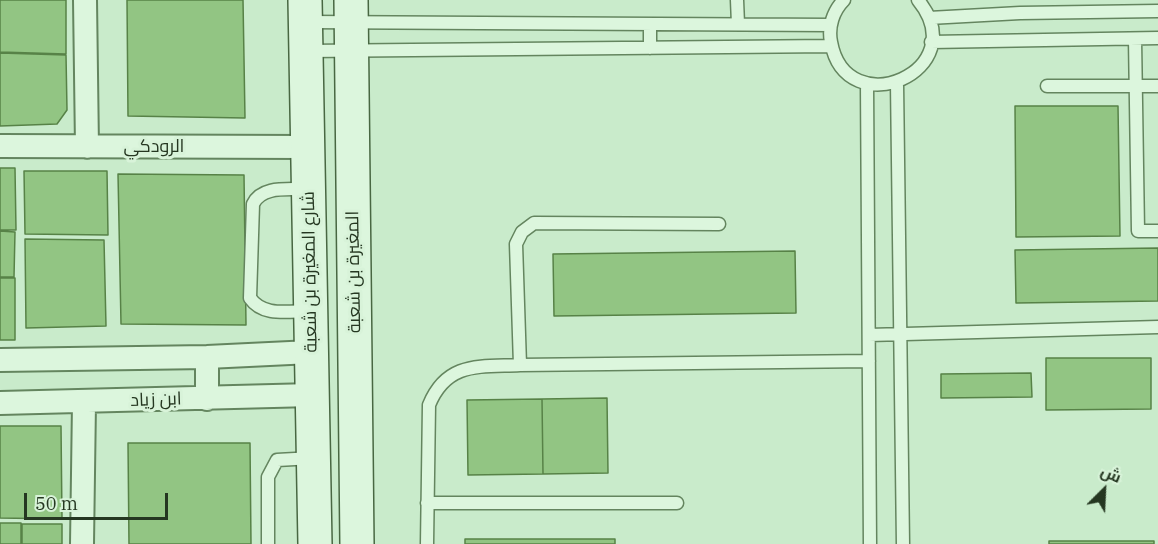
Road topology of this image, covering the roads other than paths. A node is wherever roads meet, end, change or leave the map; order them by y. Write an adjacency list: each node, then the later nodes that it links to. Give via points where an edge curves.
1 (85, 0): 24 (street)
2 (736, 0): 11 (lane)
3 (844, 0): 12 (lane)
4 (918, 0): 7 (lane)
5 (1020, 6): 6 (lane); 7 (lane)
6 (1158, 11)
7 (929, 18): 15 (lane)
8 (306, 24): 9 (lane); 9 (lane); 25 (street, شارع المغيرة بن شعبة)
9 (351, 24): 10 (lane); 17 (lane); 48 (street, المغيرة بن شعبة)
10 (650, 24): 11 (lane); 17 (lane)
11 (738, 24): 12 (lane)
12 (831, 25): 16 (lane)
13 (1158, 38): 14 (lane)
14 (1135, 39): 15 (lane); 21 (lane)
15 (931, 42): 18 (lane, via 922,65)
16 (831, 46): 17 (lane); 19 (lane, via 846,72)
17 (650, 48)
18 (897, 83): 19 (lane); 32 (lane)
19 (867, 84): 31 (lane)
20 (1047, 86): 21 (lane)
21 (1136, 86): 22 (lane); 28 (lane, via 1138,231)
22 (1158, 86)
23 (0, 147): 24 (street, الرودكي)
24 (87, 147): 25 (street, الرودكي)
25 (308, 147): 26 (street, شارع المغيرة بن شعبة)
26 (309, 189): 29 (street, شارع المغيرة بن شعبة); 29 (lane, via 264,191 257,196 253,204 250,298 265,311)
27 (719, 224): 37 (lane, via 534,224 522,232 516,244)
28 (1158, 231)
29 (311, 311): 33 (street, شارع المغيرة بن شعبة)
30 (1158, 327): 32 (lane)
31 (869, 335): 32 (lane); 36 (lane)
32 (900, 335): 51 (lane)
33 (311, 352): 34 (street); 38 (street, شارع المغيرة بن شعبة)
34 (207, 357): 35 (street); 39 (street)
35 (0, 360)
36 (869, 361): 37 (lane); 50 (lane)
37 (520, 365): 43 (lane, via 473,367 452,374 436,388 429,405)
38 (312, 396): 39 (street, ابن زياد); 42 (street, شارع المغيرة بن شعبة)
39 (207, 399): 40 (street, ابن زياد)
40 (84, 403): 41 (street, ابن زياد); 45 (street)
41 (0, 404)
42 (313, 458): 46 (lane, via 277,460 268,477); 47 (street, شارع المغيرة بن شعبة)
43 (427, 503): 44 (lane); 49 (lane)
44 (677, 503)
45 (82, 544)
46 (268, 544)
47 (315, 544)
48 (357, 544)
49 (427, 544)
50 (870, 544)
51 (903, 544)

